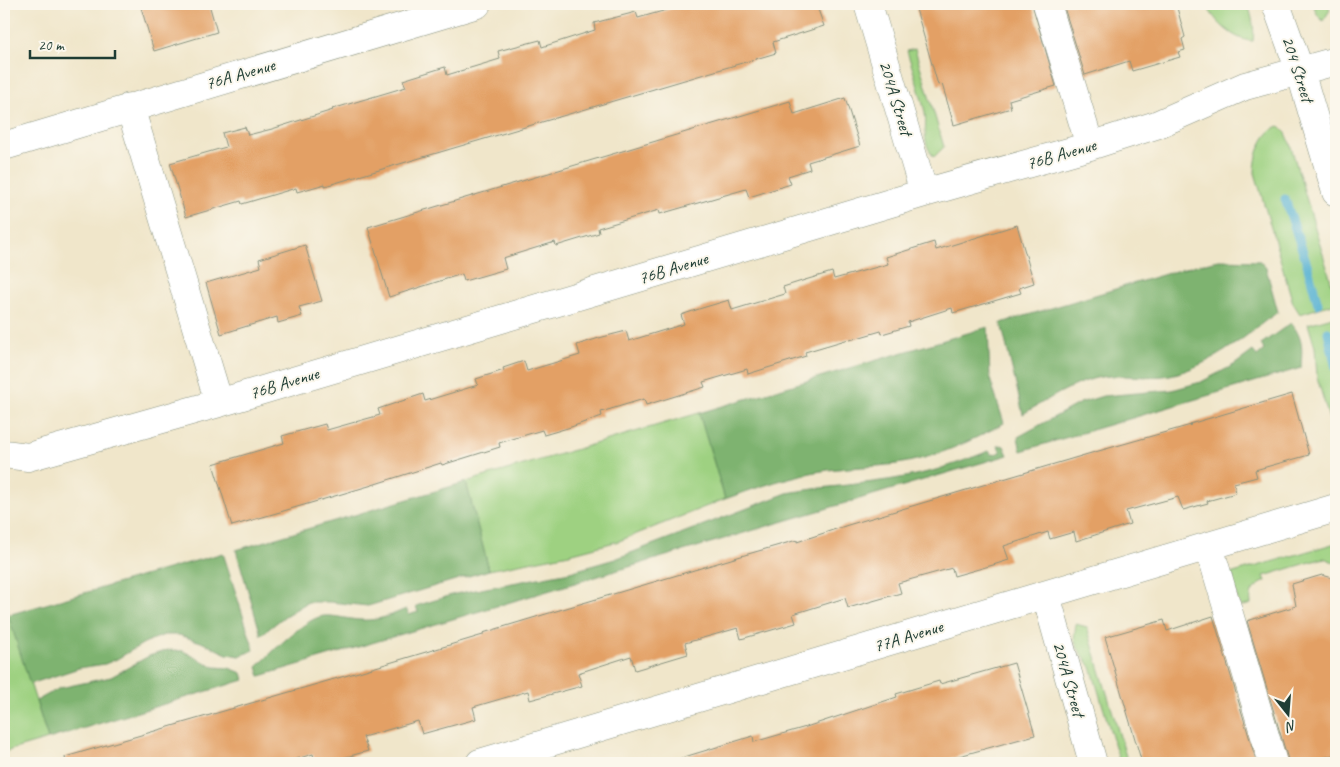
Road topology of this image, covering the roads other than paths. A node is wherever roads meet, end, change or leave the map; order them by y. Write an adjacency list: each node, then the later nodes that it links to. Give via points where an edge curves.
1 (478, 4): 5 (street, 76A Avenue)
2 (868, 4): 12 (street, 204A Street)
3 (1047, 4): 10 (street)
4 (1276, 4): 7 (street, 204 Street)
5 (432, 10): 8 (street, 76A Avenue)
6 (1336, 61): 7 (street, 76B Avenue)
7 (1300, 71): 10 (street, 76B Avenue, via 1245,86 1156,125); 11 (street, 204 Street)
8 (130, 107): 9 (street, 76A Avenue); 13 (street)
9 (4, 146)
10 (1090, 146): 12 (street, 76B Avenue)
11 (1336, 192)
12 (924, 193): 13 (street, 76B Avenue)
13 (219, 403): 14 (street, 76B Avenue, via 28,457)
14 (4, 454)
15 (1336, 508): 16 (street, 77A Avenue)
16 (1209, 546): 17 (street, 77A Avenue); 20 (street)
17 (1046, 595): 18 (street, 77A Avenue); 19 (street, 204A Street)
18 (480, 763)
19 (1093, 763)
20 (1273, 763)

